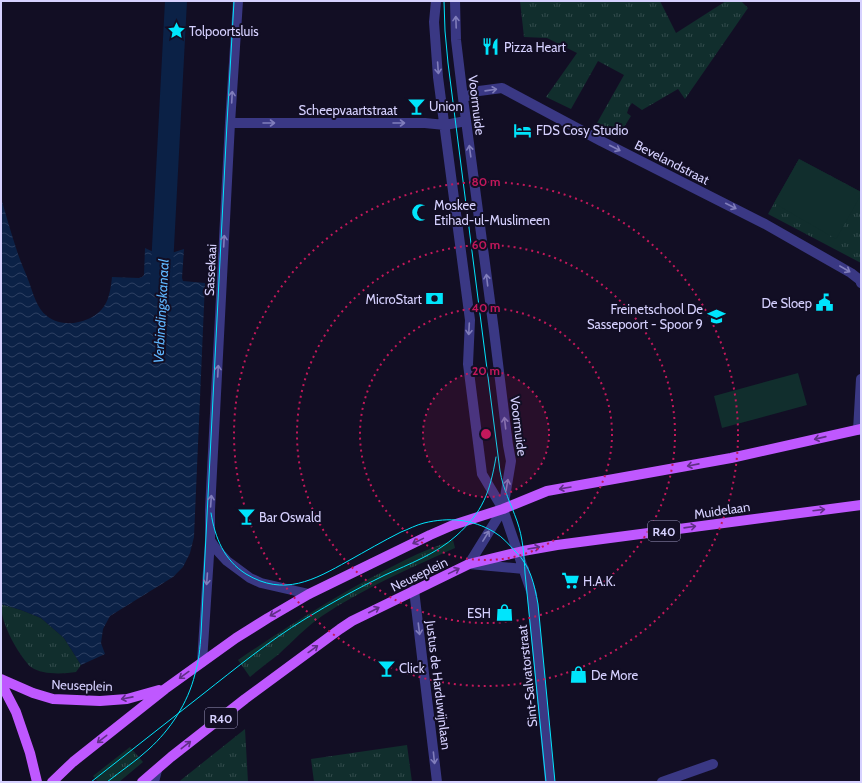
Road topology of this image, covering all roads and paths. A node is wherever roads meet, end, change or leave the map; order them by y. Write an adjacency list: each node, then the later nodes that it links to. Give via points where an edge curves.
1 (238, 1): 6 (street, Sassekaai, one-way to 1)
2 (436, 1): 7 (street, one-way to 7, via 434,22)
3 (455, 1): 4 (street, Voormuide, one-way to 3, via 456,40)
4 (463, 98): 5 (street, Voormuide); 8 (street, Bevelandstraat, one-way to 8, via 479,91 502,88 766,224 851,273)
5 (466, 121): 7 (street, Scheepvaartstraat); 12 (street, Voormuide, one-way to 5, via 511,462)
6 (230, 123): 7 (street, Scheepvaartstraat, one-way to 7); 13 (street, Sassekaai, one-way to 6)
7 (444, 125): 12 (street, one-way to 12, via 470,320 468,364 482,474)
8 (861, 283)
9 (861, 380): 10 (street)
10 (860, 430): 12 (main road, one-way to 12, via 731,458 547,491)
11 (861, 505): 14 (main road, Muidelaan / R40, one-way to 11)
12 (503, 509): 14 (street, Sint-Salvatorstraat); 15 (street, Neuseplein, one-way to 12); 18 (main road, Neuseplein, one-way to 18, via 441,530)
13 (210, 540): 18 (street, via 228,561 250,578); 19 (street, one-way to 19)
14 (518, 552): 15 (main road, Muidelaan / R40); 16 (street, Sint-Salvatorstraat)
15 (469, 564): 16 (street); 17 (main road, Neuseplein / R40, one-way to 15)
16 (524, 569): 30 (street, Sint-Salvatorstraat, via 532,594)
17 (414, 590): 24 (main road, Neuseplein / R40, one-way to 17, via 271,679 340,629); 29 (street, Justus de Harduwijnlaan, one-way to 29)
18 (309, 594): 19 (main road, Neuseplein, one-way to 19, via 236,638)
19 (202, 662): 22 (main road, Neuseplein, one-way to 22)
20 (1, 679): 22 (main road, Neuseplein, one-way to 20, via 127,699 53,699 33,694)
21 (1, 683): 25 (main road, via 16,712)
22 (165, 689): 26 (main road, Neuseplein, one-way to 26, via 73,762)
23 (713, 764): 31 (street)
24 (157, 770): 27 (main road, Neuseplein / R40); 28 (street)
25 (37, 782)
26 (52, 782)
27 (142, 782)
28 (154, 782)
29 (437, 782)
30 (550, 782)
31 (662, 782)

